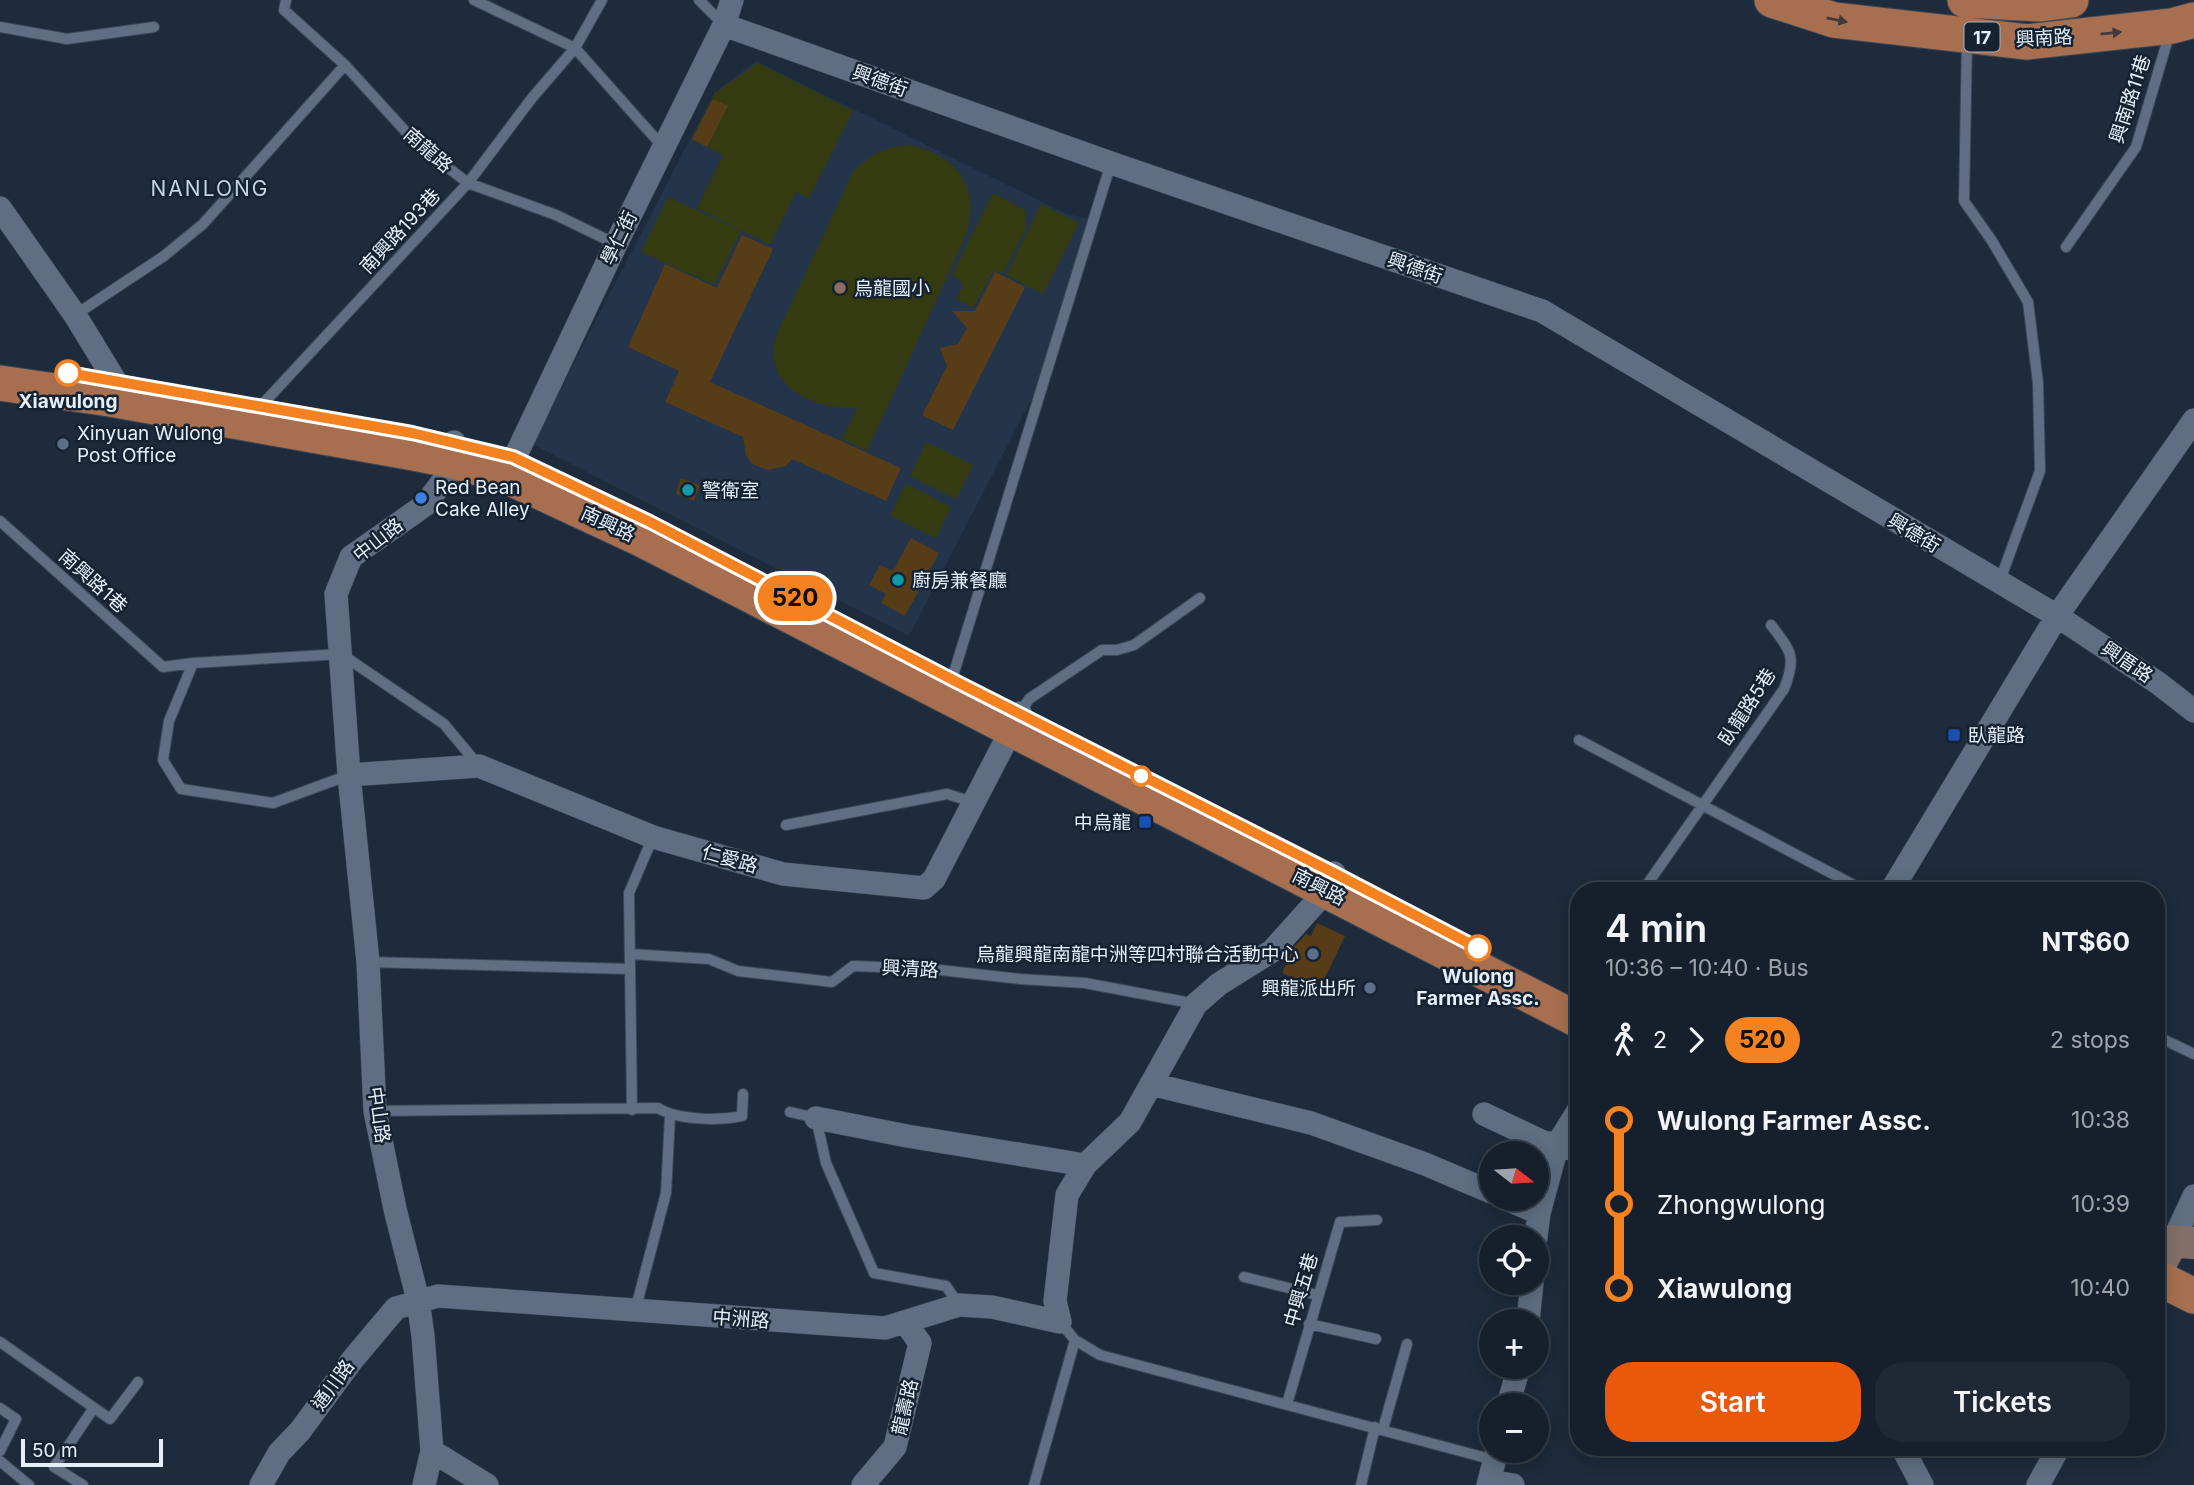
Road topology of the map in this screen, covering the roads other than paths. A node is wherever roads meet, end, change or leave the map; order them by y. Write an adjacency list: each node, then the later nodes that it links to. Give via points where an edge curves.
1 (286, 0): 15 (lane, 南龍路, via 284,10)
2 (474, 0): 14 (lane)
3 (602, 0): 14 (lane, 南興路193巷)
4 (699, 0): 10 (lane)
5 (732, 0): 10 (street, 學仁街)
6 (1772, 0): 13 (main road, 興南路 / 17, one-way to 13, via 1834,20)
7 (1965, 0): 8 (main road, 興南路 / 17, via 2041,5)
8 (2071, 0)
9 (2183, 23): 13 (main road, 興南路 / 17, one-way to 9, via 2027,42); 21 (lane, 興南路11巷, via 2136,147)
10 (724, 25): 16 (street, 學仁街); 17 (street, 興德街)
11 (0, 27): 12 (lane, via 66,39)
12 (154, 27)
13 (1967, 36): 31 (lane, via 1964,201 2028,302 2038,383 2040,471)
14 (575, 48): 16 (lane); 18 (lane, 南興路193巷)
15 (345, 65): 18 (lane, 南龍路, via 417,144); 22 (lane, via 203,224)
16 (663, 147): 20 (street, 學仁街)
17 (1111, 163): 31 (street, 興德街, via 1542,311); 37 (lane)
18 (468, 183): 20 (lane, 南龍路, via 556,215); 26 (lane, 南興路193巷)
19 (0, 208): 22 (street)
20 (616, 244): 29 (street, 學仁街)
21 (2066, 247)
22 (75, 316): 25 (street)
23 (0, 363): 25 (main road, 南興路)
24 (0, 383): 25 (main road, 南興路)
25 (112, 389): 26 (main road, 南興路); 28 (main road, 南興路)
26 (259, 408): 28 (main road, 南興路)
27 (2194, 421): 33 (street)
28 (452, 451): 29 (main road, 南興路); 35 (street, 中山路, via 446,477 425,505 351,557 336,594)
29 (510, 466): 37 (main road, 南興路, via 643,540)
30 (0, 521): 36 (lane, 南興路1巷, via 163,667)
31 (1999, 583): 33 (street, 興德街)
32 (1200, 598): 39 (lane, via 1134,645 1101,650 1029,699)
33 (2057, 616): 38 (street, 興厝路); 50 (street)
34 (1771, 625): 44 (lane, 臥龍路5巷, via 1788,648 1792,668 1784,689)
35 (341, 654): 36 (lane); 41 (lane, via 444,724); 42 (street, 中山路)
36 (193, 663): 42 (lane, via 169,721 163,760 181,789 273,803)
37 (950, 687): 39 (main road, 南興路)
38 (2194, 712)
39 (1017, 721): 43 (street, 仁愛路); 47 (main road, 南興路)
40 (1579, 740): 44 (lane)
41 (479, 766): 42 (street, 仁愛路); 46 (street, 仁愛路)
42 (349, 775): 52 (street, 中山路)
43 (973, 802): 45 (lane, via 947,794); 46 (street, 仁愛路, via 934,879 924,888 783,874)
44 (1701, 806): 48 (lane, 臥龍路5巷); 49 (lane)
45 (786, 825)
46 (653, 838): 51 (lane, via 629,893)
47 (1330, 882): 54 (main road, 南興路); 55 (street, via 1272,951); 56 (main road, 南興路)
48 (1649, 882)
49 (1848, 882)
50 (1896, 882)
51 (630, 954): 53 (lane); 55 (lane, 興清路, via 709,959 738,971 832,982 853,966 930,969 1085,983)
52 (368, 962): 53 (lane); 62 (street, 中山路)
53 (630, 969): 61 (lane)
54 (1570, 994)
55 (1196, 1004): 59 (street)
56 (1570, 1016)
57 (2165, 1040): 58 (lane)
58 (2194, 1054)
59 (1151, 1084): 68 (street, via 1130,1122); 69 (street, via 1311,1123)
60 (743, 1094): 65 (lane, via 742,1116)
61 (632, 1110): 62 (lane); 65 (lane, via 658,1108)
62 (375, 1111): 81 (street, 中山路)
63 (790, 1112): 66 (lane)
64 (1484, 1114): 67 (street, via 1545,1143)
65 (670, 1116): 84 (lane, via 666,1193)
66 (816, 1118): 68 (street); 82 (lane, via 826,1163 874,1273 946,1286)
67 (1568, 1148): 72 (street)
68 (1085, 1165): 88 (street, via 1067,1195 1055,1301)
69 (1479, 1187)
70 (2194, 1196): 75 (street)
71 (1534, 1211): 72 (street)
72 (1539, 1213): 74 (street)
73 (1377, 1220): 79 (lane, 中興五巷, via 1340,1222)
74 (1538, 1225)
75 (2183, 1242): 76 (street)
76 (2165, 1261)
77 (1244, 1277): 79 (lane)
78 (2165, 1282): 80 (main road)
79 (1317, 1295): 87 (lane, 中興五巷)
80 (2194, 1297)
81 (418, 1300): 84 (street, 中洲路, via 438,1296); 98 (street, 中山路); 105 (street, 通川路, via 396,1308 279,1454)
82 (959, 1305): 85 (street, 中洲路); 88 (street, 中洲路, via 992,1307)
83 (2165, 1308): 86 (main road)
84 (635, 1311): 85 (street, 中洲路, via 885,1328)
85 (905, 1322): 108 (street, 龍壽路, via 920,1343 895,1447)
86 (2194, 1322)
87 (1309, 1324): 89 (lane); 93 (lane, 中興五巷)
88 (1067, 1331): 93 (lane, via 1100,1355); 109 (lane)
89 (1376, 1339)
90 (0, 1342): 95 (lane)
91 (1407, 1344): 96 (lane)
92 (138, 1382): 95 (lane, via 110,1419)
93 (1287, 1404): 96 (lane)
94 (0, 1408): 97 (lane, via 16,1419)
95 (93, 1409): 104 (lane, via 54,1467)
96 (1379, 1428): 102 (lane); 110 (lane)
97 (0, 1451)
98 (432, 1451): 106 (street, 中山路); 107 (street)
99 (1907, 1456): 112 (street)
100 (2054, 1456): 113 (street)
101 (0, 1461): 103 (lane)
102 (1492, 1469): 111 (street)
103 (29, 1485)
104 (83, 1485)
105 (261, 1485)
106 (424, 1485)
107 (487, 1485)
108 (863, 1485)
109 (1034, 1485)
110 (1361, 1485)
111 (1513, 1485)
112 (1922, 1485)
113 (2038, 1485)

